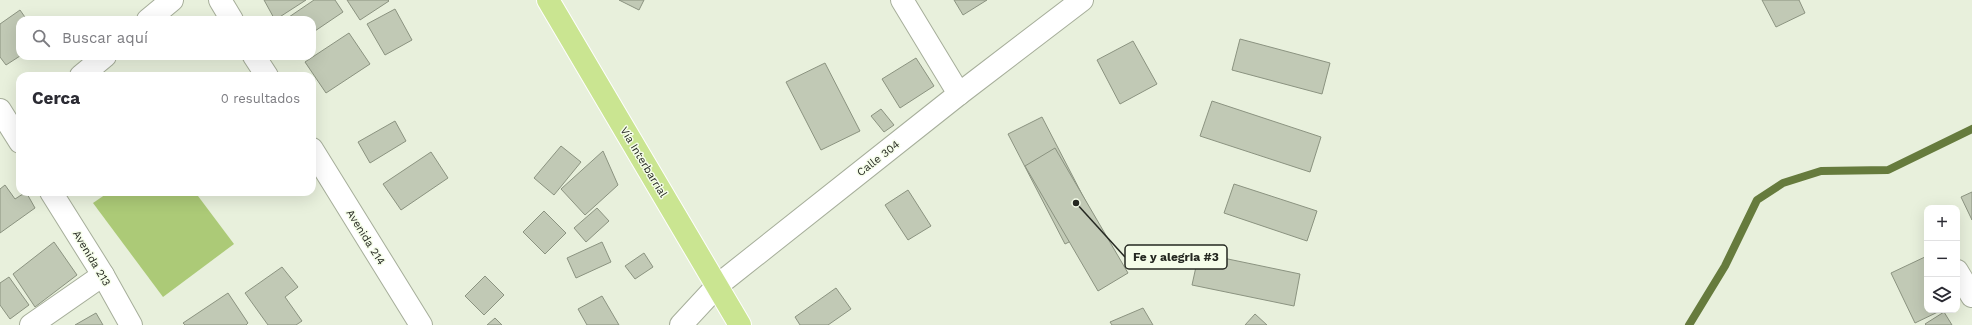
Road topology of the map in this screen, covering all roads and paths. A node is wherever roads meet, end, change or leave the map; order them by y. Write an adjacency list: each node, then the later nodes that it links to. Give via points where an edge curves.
1 (172, 0): 6 (street)
2 (220, 0): 7 (street)
3 (548, 0): 19 (main road, Vía Interbarrial)
4 (902, 0): 12 (street)
5 (1082, 0): 12 (street, Calle 304)
6 (153, 16)
7 (230, 16)
8 (100, 60): 10 (street)
9 (257, 60): 11 (street)
10 (86, 72)
11 (264, 72)
12 (959, 94): 19 (street, Calle 304)
13 (0, 110): 14 (street)
14 (13, 136)
15 (316, 155): 23 (street, Avenida 214)
16 (54, 196): 17 (street, Avenida 213)
17 (103, 275): 21 (street); 22 (street, Avenida 213)
18 (1960, 276): 20 (street)
19 (718, 285): 24 (street, Calle 304); 25 (main road, Vía Interbarrial)
20 (1972, 296)
21 (31, 325)
22 (131, 325)
23 (421, 325)
24 (681, 325)
25 (740, 325)

